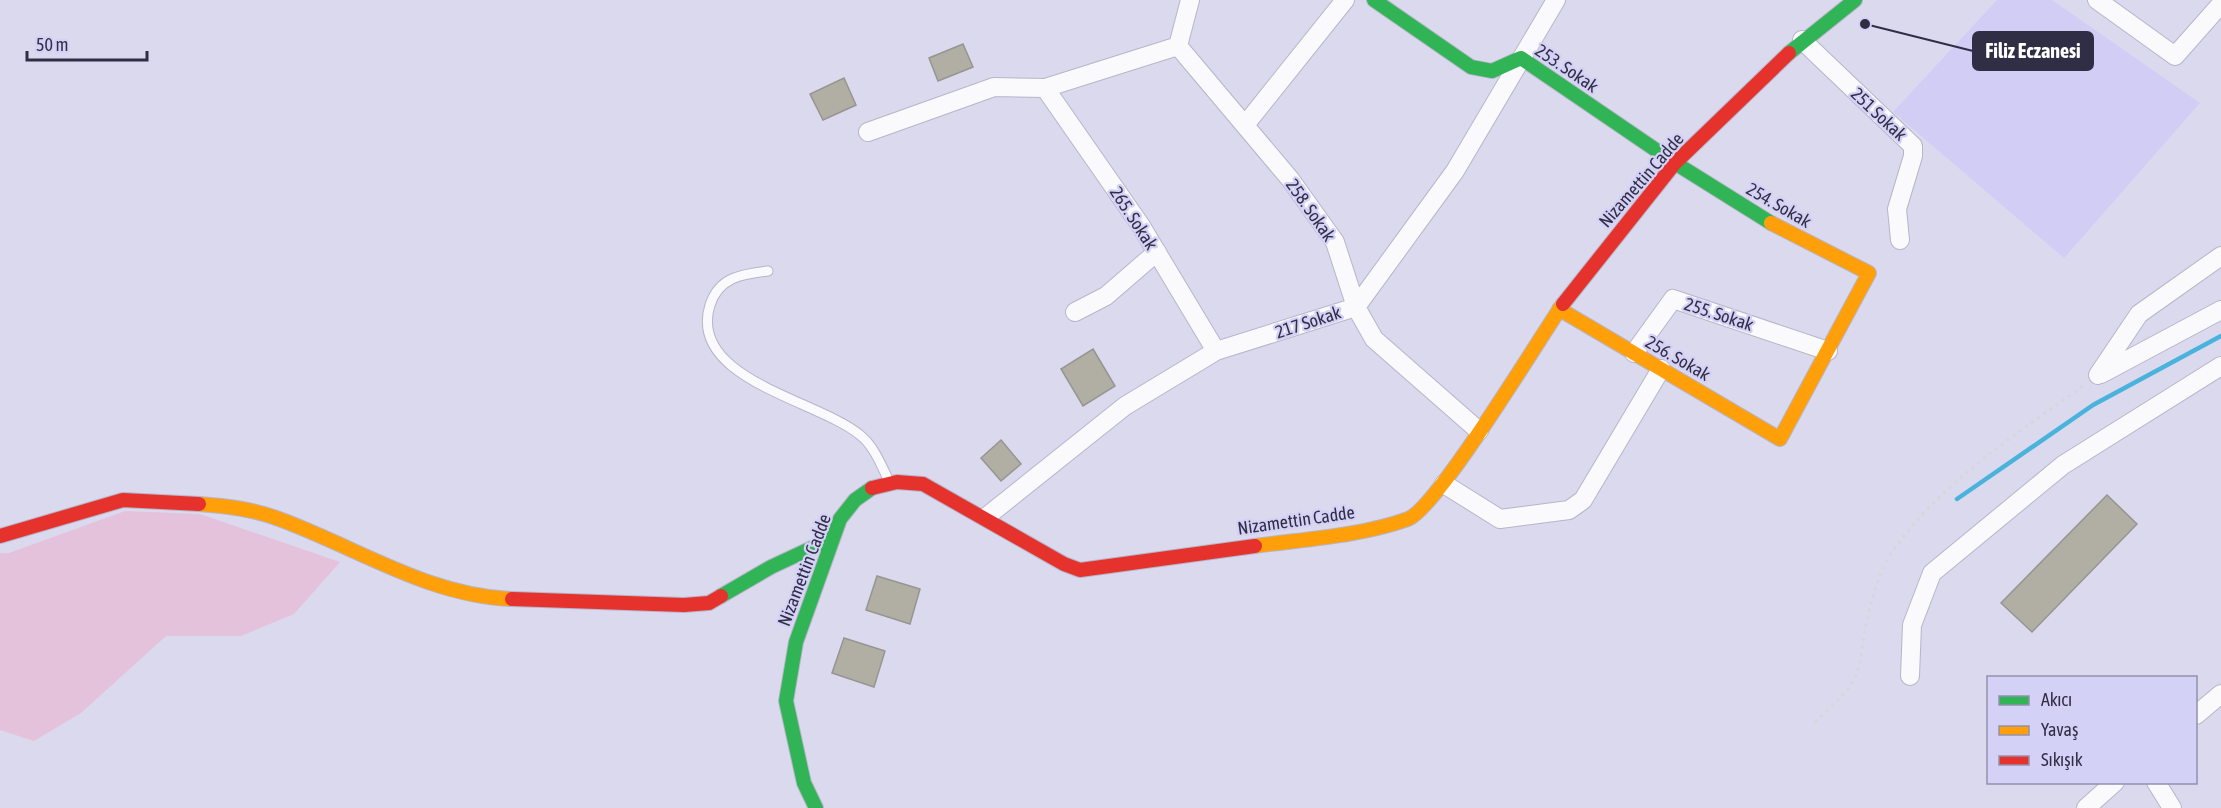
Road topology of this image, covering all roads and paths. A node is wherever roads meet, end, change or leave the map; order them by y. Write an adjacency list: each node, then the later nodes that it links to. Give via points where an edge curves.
1 (1190, 0): 9 (street)
2 (1345, 0): 12 (street)
3 (1374, 0): 10 (street, 253. Sokak, via 1471,67 1492,71)
4 (1556, 0): 10 (street, 217 Sokak)
5 (1855, 0): 8 (street, Nizamettin Cadde)
6 (2097, 0): 7 (street, via 2175,56)
7 (2221, 4)
8 (1802, 40): 14 (street, Nizamettin Cadde); 15 (street, 251 Sokak, via 1913,146 1897,209)
9 (1178, 46): 11 (street); 12 (street, 258. Sokak)
10 (1521, 57): 14 (street, 253. Sokak); 19 (street, 217 Sokak, via 1455,171)
11 (1045, 88): 13 (street, via 994,87); 16 (street, 265. Sokak)
12 (1245, 125): 19 (street, 258. Sokak, via 1335,242)
13 (868, 132)
14 (1675, 163): 20 (street, Nizamettin Cadde); 24 (street, 254. Sokak, via 1778,228 1869,273)
15 (1900, 240)
16 (1156, 252): 22 (street, via 1106,296); 23 (street, 265. Sokak)
17 (2221, 256): 28 (street, via 2139,314)
18 (768, 271): 30 (lane, via 740,275 725,281 717,291 707,315 706,331 712,346 723,360 746,376 861,435)
19 (1356, 307): 23 (street, 217 Sokak); 29 (street, 258. Sokak, via 1374,339)
20 (1559, 309): 25 (street, 256. Sokak); 29 (street, Nizamettin Cadde)
21 (2221, 310): 28 (street)
22 (1075, 312)
23 (1216, 351): 32 (street, 217 Sokak, via 1125,406)
24 (1828, 351): 25 (street, 255. Sokak, via 1673,299); 27 (street, 256. Sokak, via 1780,439)
25 (1634, 353): 27 (street, 256. Sokak)
26 (2221, 366): 35 (street, via 2063,465 1932,573 1912,625)
27 (1661, 369): 31 (street, via 1583,500 1569,510 1500,519)
28 (2098, 375): 38 (path, via 1970,471 1894,548 1879,577 1858,671 1839,700)
29 (1479, 431): 31 (street, Nizamettin Cadde)
30 (890, 483): 32 (street, Nizamettin Cadde, via 923,484); 34 (street, Nizamettin Cadde, via 876,486 855,501 840,519)
31 (1444, 484): 32 (street, Nizamettin Cadde, via 1411,518 1353,532 1093,570 1064,564)
32 (986, 517)
33 (0, 537): 34 (street, via 123,501 232,506 278,518 447,590 473,596 684,605 709,603 771,567)
34 (831, 539): 41 (street, Nizamettin Cadde, via 796,642 786,701 804,783)
35 (1910, 676)
36 (2219, 702): 37 (street)
37 (2197, 715)
38 (1815, 722)
39 (2114, 784): 42 (street)
40 (2157, 784): 43 (street)
41 (816, 808)
42 (2086, 808)
43 (2172, 808)

